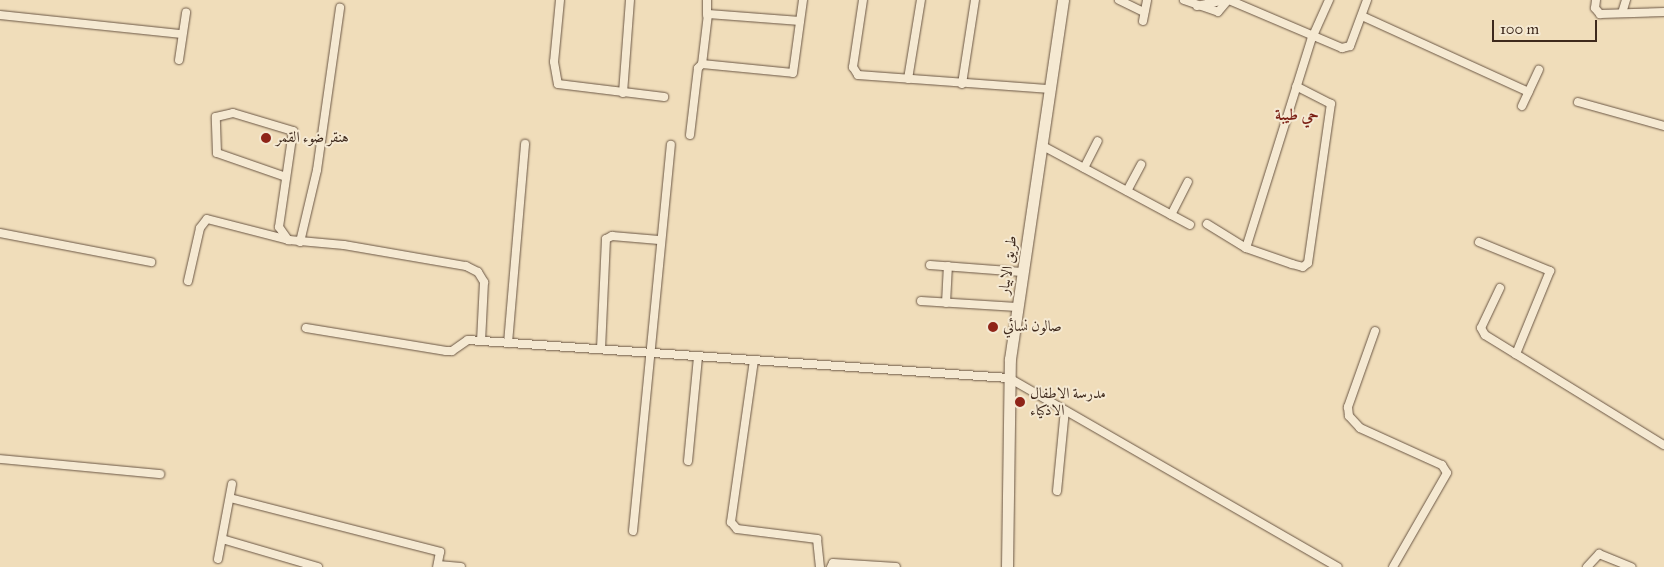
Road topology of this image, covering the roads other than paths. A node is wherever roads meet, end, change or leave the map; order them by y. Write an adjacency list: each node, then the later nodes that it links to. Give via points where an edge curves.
1 (560, 0): 36 (street, via 554,62 558,84)
2 (630, 0): 36 (street)
3 (706, 0): 23 (street)
4 (803, 0): 25 (street)
5 (863, 0): 32 (street, via 853,71 865,76)
6 (922, 0): 32 (street)
7 (975, 0): 33 (street)
8 (1063, 0): 35 (main road, طريق الابيار)
9 (1119, 0): 18 (street)
10 (1147, 0): 18 (street)
11 (1184, 0): 12 (street, via 1218,12)
12 (1227, 0): 28 (street)
13 (1328, 0): 28 (street)
14 (1367, 0): 24 (street)
15 (1596, 0): 21 (street, via 1595,8 1600,14)
16 (1626, 0): 21 (street)
17 (340, 8): 58 (street, via 317,170)
18 (1144, 12): 26 (street)
19 (1664, 12): 21 (street)
20 (186, 13): 27 (street)
21 (1622, 13)
22 (0, 15): 27 (street)
23 (707, 15): 25 (street); 30 (street)
24 (1362, 16): 28 (street, via 1350,46 1346,48); 37 (street)
25 (800, 21): 30 (street, via 793,73)
26 (1143, 21)
27 (182, 34): 29 (street)
28 (1312, 38): 34 (street)
29 (178, 60)
30 (702, 64): 42 (street, via 698,68)
31 (1539, 70): 37 (street)
32 (908, 80): 33 (street)
33 (962, 84): 35 (street)
34 (1296, 86): 60 (street); 60 (street, via 1331,104 1309,261 1300,266)
35 (1050, 89): 46 (main road, طريق الابيار)
36 (623, 92): 38 (street)
37 (1529, 92): 40 (street)
38 (664, 97)
39 (1578, 102): 41 (street)
40 (1522, 106)
41 (1664, 126)
42 (690, 135)
43 (1098, 142): 48 (street)
44 (525, 144): 73 (street)
45 (671, 145): 57 (street)
46 (1041, 145): 48 (street); 64 (main road, طريق الابيار)
47 (1141, 164): 51 (street)
48 (1084, 168): 51 (street)
49 (286, 177): 49 (street, via 217,153 216,117 233,113 291,128 294,134); 56 (street, via 280,227)
50 (1188, 182): 52 (street)
51 (1127, 191): 52 (street)
52 (1171, 215): 54 (street)
53 (1208, 224): 60 (street)
54 (1190, 225)
55 (0, 233): 61 (street)
56 (288, 240): 58 (street); 65 (street, via 207,219 200,228)
57 (659, 240): 74 (street, via 612,236 606,239); 75 (street)
58 (300, 242): 72 (street, via 344,245 473,269 484,282)
59 (1479, 242): 76 (street, via 1550,272)
60 (1246, 248)
61 (150, 262)
62 (930, 265): 63 (street)
63 (948, 266): 64 (street); 68 (street)
64 (1022, 272): 69 (main road, طريق الابيار)
65 (188, 281)
66 (1500, 288): 76 (street, via 1481,328 1486,335)
67 (921, 301): 68 (street)
68 (946, 303): 69 (street)
69 (1017, 307): 79 (main road, طريق الابيار)
70 (306, 328): 72 (street, via 446,351 452,351 468,340)
71 (1375, 331): 99 (street, via 1348,407 1349,416 1360,428 1446,469)
72 (481, 341): 73 (street)
73 (508, 343): 74 (street)
74 (601, 350): 75 (street)
75 (648, 353): 77 (street); 88 (street)
76 (1516, 354): 81 (street)
77 (698, 356): 78 (street); 83 (street)
78 (754, 360): 79 (street); 94 (street, via 731,522 737,529 818,539)
79 (1008, 378): 80 (street); 97 (main road, طريق الابيار)
80 (1065, 410): 86 (street); 98 (street)
81 (1664, 445)
82 (0, 459): 84 (street)
83 (688, 461)
84 (160, 474)
85 (232, 484): 87 (street)
86 (1057, 491)
87 (230, 498): 89 (street); 91 (street, via 440,552)
88 (633, 531)
89 (222, 539): 90 (street); 92 (street)
90 (218, 559)
91 (438, 566): 93 (street)
92 (318, 567)
93 (461, 567)
94 (820, 567)
95 (830, 567): 96 (street, via 833,563)
96 (896, 567)
97 (1007, 567)
98 (1338, 567)
99 (1393, 567)
100 (1587, 567): 101 (street, via 1599,554)
101 (1632, 567)

